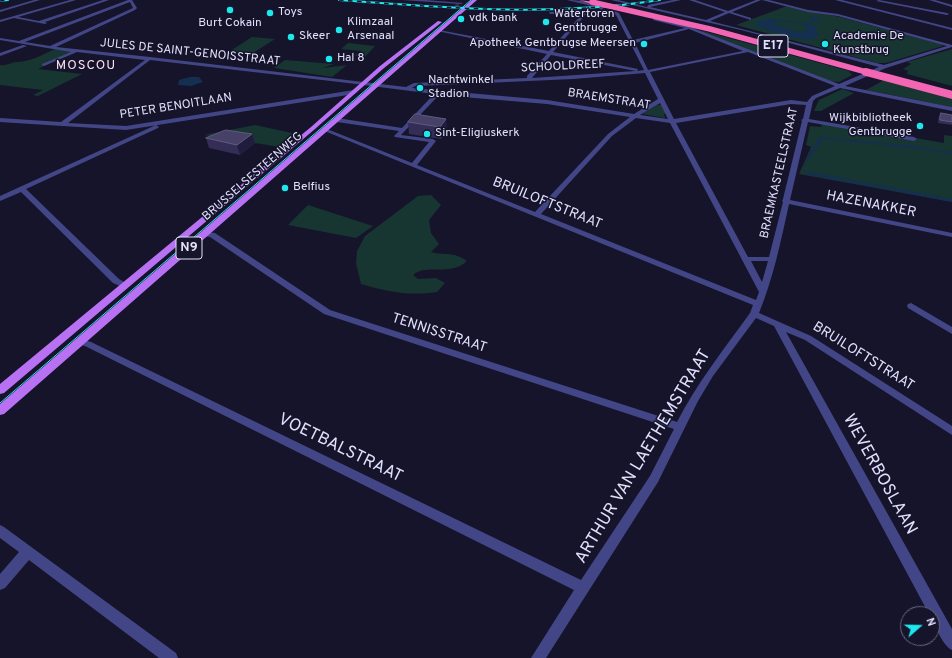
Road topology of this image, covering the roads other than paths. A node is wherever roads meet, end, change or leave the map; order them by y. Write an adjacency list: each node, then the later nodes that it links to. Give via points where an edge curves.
1 (37, 0): 26 (street)
2 (74, 0): 34 (street)
3 (107, 0): 40 (street)
4 (130, 0): 41 (street); 50 (street, via 134,9)
5 (404, 0): 20 (street)
6 (465, 0): 20 (main road)
7 (475, 0): 44 (main road, BRUSSELSESTEENWEG / N9)
8 (569, 0): 28 (street, via 597,6)
9 (582, 0): 67 (highway, E17, bridge, via 710,29)
10 (598, 0): 28 (street, via 611,7 613,10); 64 (highway, E17, via 704,24)
11 (613, 0): 24 (street)
12 (679, 0): 24 (street)
13 (691, 0): 29 (street)
14 (759, 0): 29 (street)
15 (764, 0): 32 (street)
16 (837, 0): 22 (street)
17 (879, 0): 21 (street); 22 (street)
18 (887, 0): 21 (street)
19 (931, 0): 23 (street)
20 (460, 4)
21 (905, 5): 33 (street)
22 (861, 6): 25 (street); 43 (street)
23 (952, 6)
24 (646, 7): 39 (street)
25 (853, 9)
26 (0, 11)
27 (847, 11): 32 (street)
28 (609, 12): 30 (street); 47 (street, via 618,14)
29 (730, 12): 37 (street); 39 (street)
30 (585, 13): 31 (street); 53 (street)
31 (550, 14)
32 (839, 14): 49 (street)
33 (947, 14)
34 (14, 17): 38 (street); 40 (street)
35 (445, 17): 60 (main road, BRUSSELSESTEENWEG / N9)
36 (654, 19): 42 (street)
37 (750, 19)
38 (0, 21)
39 (706, 21): 57 (street)
40 (40, 22): 41 (street)
41 (60, 26): 46 (street)
42 (689, 28): 47 (street); 52 (street)
43 (952, 29)
44 (439, 31): 53 (street); 61 (main road, BRUSSELSESTEENWEG / N9)
45 (0, 39): 46 (street, JULES DE SAINT-GENOISSTRAAT)
46 (19, 42): 48 (street, JULES DE SAINT-GENOISSTRAAT)
47 (632, 42): 58 (street)
48 (28, 45): 50 (street, JULES DE SAINT-GENOISSTRAAT); 54 (street)
49 (952, 46): 57 (street, BRAEMKASTEELSTRAAT)
50 (52, 48): 51 (street, JULES DE SAINT-GENOISSTRAAT)
51 (77, 50): 55 (street, JULES DE SAINT-GENOISSTRAAT); 56 (street)
52 (748, 51): 58 (street, SCHOOLDREEF); 62 (street)
53 (550, 52): 58 (street); 59 (street)
54 (0, 55)
55 (150, 58): 60 (street, JULES DE SAINT-GENOISSTRAAT); 77 (street)
56 (44, 65)
57 (884, 67): 62 (street, BRAEMKASTEELSTRAAT)
58 (647, 71): 59 (street, SCHOOLDREEF, via 590,77); 68 (street)
59 (530, 79): 63 (street, SCHOOLDREEF, via 414,85)
60 (364, 83): 61 (street, JULES DE SAINT-GENOISSTRAAT); 65 (main road, BRUSSELSESTEENWEG / N9)
61 (378, 85): 63 (street, SCHOOLDREEF); 73 (main road, BRUSSELSESTEENWEG / N9)
62 (839, 86): 69 (street, BRAEMKASTEELSTRAAT, via 814,97); 70 (street)
63 (406, 89): 66 (street, BRAEMSTRAAT)
64 (952, 90)
65 (354, 92): 76 (street, PETER BENOITLAAN); 92 (main road, BRUSSELSESTEENWEG / N9)
66 (438, 93): 71 (street, BRAEMSTRAAT, via 547,102); 80 (street)
67 (952, 95)
68 (661, 100): 71 (street); 75 (street)
69 (808, 104): 74 (street, BRAEMKASTEELSTRAAT); 75 (street, BRAEMSTRAAT, via 791,102)
70 (952, 109)
71 (636, 115): 75 (street, BRAEMSTRAAT); 87 (street, via 610,135)
72 (0, 120): 77 (street, PETER BENOITLAAN)
73 (337, 120): 79 (main road, BRUSSELSESTEENWEG / N9); 80 (street)
74 (804, 120): 82 (street); 86 (street, BRAEMKASTEELSTRAAT)
75 (673, 121): 90 (street)
76 (167, 122): 78 (street, PETER BENOITLAAN); 81 (street)
77 (62, 124): 78 (street, PETER BENOITLAAN)
78 (126, 128): 81 (street)
79 (325, 130): 83 (street, BRUILOFTSTRAAT); 88 (main road, BRUSSELSESTEENWEG / N9)
80 (403, 130): 83 (street, via 397,136 433,141)
81 (140, 134): 84 (street)
82 (914, 139)
83 (414, 165): 87 (street, BRUILOFTSTRAAT)
84 (22, 189): 85 (street); 92 (street, via 116,281)
85 (0, 199)
86 (785, 201): 89 (street, HAZENAKKER); 91 (street, BRAEMKASTEELSTRAAT)
87 (536, 215): 95 (street, BRUILOFTSTRAAT)
88 (205, 234): 98 (main road, BRUSSELSESTEENWEG / N9); 101 (street, TENNISSTRAAT, via 212,235 327,312)
89 (952, 235)
90 (745, 259): 91 (street, BRAEMKASTEELSTRAAT); 93 (street)
91 (772, 259): 93 (street, BRAEMKASTEELSTRAAT)
92 (125, 285): 99 (main road, BRUSSELSESTEENWEG / N9)
93 (763, 292): 95 (street, ARTHUR VAN LAETHEMSTRAAT)
94 (911, 306): 97 (street)
95 (756, 309): 96 (street, BRUILOFTSTRAAT); 101 (street, ARTHUR VAN LAETHEMSTRAAT, via 710,374)
96 (777, 324): 102 (street, BRUILOFTSTRAAT, via 808,338); 107 (street, WEVERBOSLAAN)
97 (952, 331)
98 (80, 342): 100 (main road, BRUSSELSESTEENWEG / N9); 106 (street, VOETBALSTRAAT)
99 (0, 390)
100 (0, 411)
101 (680, 427): 106 (street, ARTHUR VAN LAETHEMSTRAAT, via 654,479)
102 (952, 431)
103 (0, 531): 104 (street)
104 (27, 552): 105 (street); 108 (street)
105 (0, 584)
106 (584, 588): 109 (street, ARTHUR VAN LAETHEMSTRAAT)
107 (952, 643)
108 (171, 658)
109 (538, 658)

